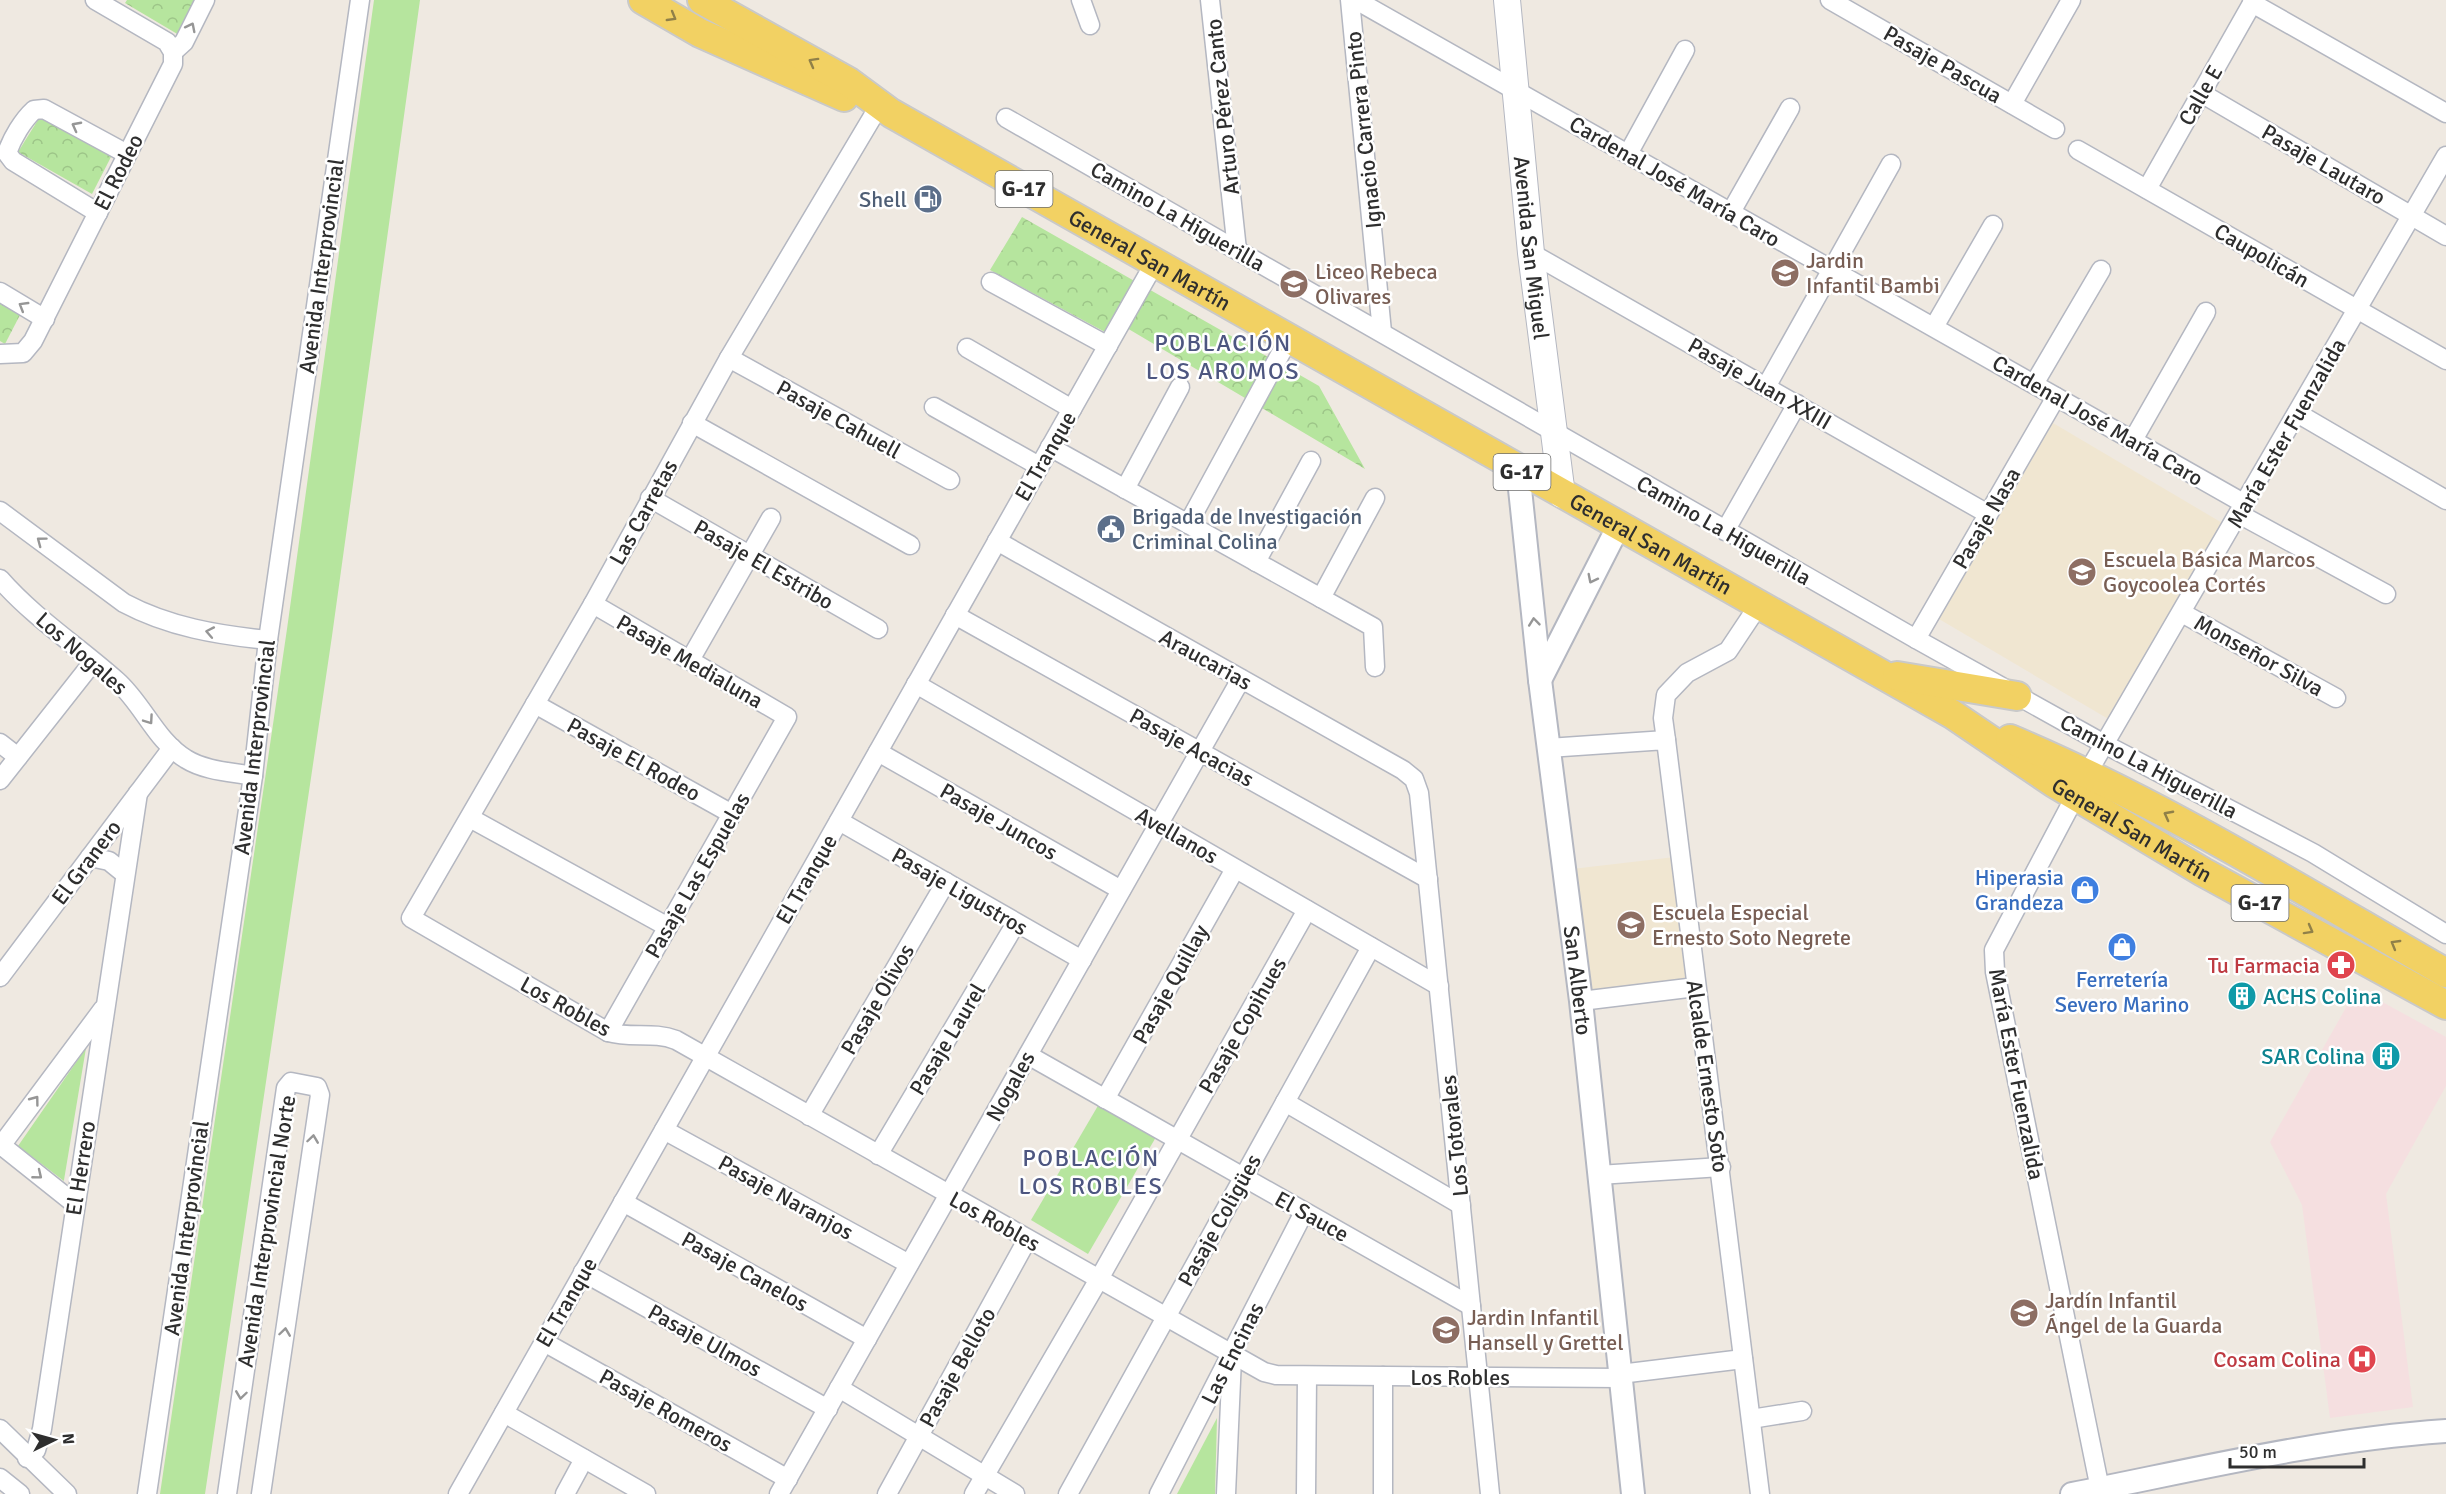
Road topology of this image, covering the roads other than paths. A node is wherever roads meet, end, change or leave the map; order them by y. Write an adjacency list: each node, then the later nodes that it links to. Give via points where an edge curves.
1 (95, 0): 14 (street)
2 (206, 0): 17 (street, one-way to 2, via 184,42)
3 (360, 0): 96 (street, Avenida Interprovincial)
4 (643, 0): 21 (main road, General San Martín / G-17, one-way to 21, via 700,33 797,78 840,96)
5 (702, 0): 21 (main road, General San Martín / G-17, one-way to 5, via 849,82)
6 (1081, 0): 15 (street)
7 (1210, 0): 37 (street, Arturo Pérez Canto)
8 (1350, 0): 48 (street, Ignacio Carrera Pinto)
9 (1356, 0): 18 (street, Cardenal José María Caro)
10 (1507, 0): 18 (main road, Avenida San Miguel)
11 (1830, 0): 20 (street, Pasaje Pascua)
12 (2071, 0): 20 (street)
13 (2253, 2): 19 (street, Calle E); 23 (street)
14 (117, 6): 17 (street, via 167,42)
15 (1090, 26)
16 (1684, 50): 28 (street)
17 (173, 52): 27 (street, El Rodeo, via 173,64)
18 (1516, 91): 28 (street, Cardenal José María Caro); 38 (main road, Avenida San Miguel)
19 (2201, 93): 31 (street, Calle E); 34 (street, Pasaje Lautaro)
20 (2012, 104): 25 (street, Pasaje Pascua)
21 (879, 106): 39 (main road, General San Martín / G-17); 53 (street, Las Carretas)
22 (1790, 108): 32 (street)
23 (2446, 113)
24 (1006, 118): 37 (street, Camino La Higuerilla)
25 (2055, 129)
26 (2078, 150): 31 (street, Caupolicán)
27 (127, 154): 33 (street, El Rodeo); 33 (street, one-way to 33, via 44,110 29,114 9,146 7,153 13,161)
28 (1628, 154): 32 (street, Cardenal José María Caro)
29 (2446, 156): 34 (street, María Ester Fuenzalida)
30 (1891, 164): 40 (street)
31 (2147, 189): 44 (street, Caupolicán)
32 (1731, 212): 40 (street, Cardenal José María Caro)
33 (98, 213): 46 (street, El Rodeo)
34 (2411, 216): 36 (street, Pasaje Lautaro); 44 (street, María Ester Fuenzalida)
35 (1993, 225): 47 (street)
36 (2446, 236)
37 (1237, 250): 48 (street, Camino La Higuerilla)
38 (1531, 253): 57 (street, Pasaje Juan XXIII); 64 (main road, Avenida San Miguel)
39 (1154, 264): 49 (main road, General San Martín / G-17); 50 (street, El Tranque)
40 (1833, 270): 47 (street, Cardenal José María Caro); 57 (street)
41 (2101, 270): 55 (street)
42 (991, 282): 50 (street)
43 (0, 292): 46 (street, one-way to 43)
44 (2357, 309): 54 (street, Caupolicán); 62 (street, María Ester Fuenzalida)
45 (2205, 312): 65 (street)
46 (45, 319): 52 (street, El Rodeo, via 23,353)
47 (1934, 327): 55 (street, Cardenal José María Caro)
48 (1382, 332): 64 (street, Camino La Higuerilla)
49 (1288, 340): 69 (main road, General San Martín / G-17); 80 (street)
50 (1108, 346): 61 (street, El Tranque)
51 (967, 348): 61 (street)
52 (0, 354)
53 (729, 358): 63 (street, Las Carretas); 70 (street, Pasaje Cahuell)
54 (2446, 360)
55 (2034, 384): 58 (street, Cardenal José María Caro)
56 (1180, 387): 71 (street)
57 (1766, 387): 59 (street, Pasaje Juan XXIII)
58 (2056, 397): 65 (street, Cardenal José María Caro); 78 (street, Pasaje Nasa)
59 (1797, 404): 78 (street, Pasaje Juan XXIII); 82 (street)
60 (934, 407): 68 (street)
61 (1072, 409): 66 (street, El Tranque)
62 (2297, 413): 75 (street); 76 (street, María Ester Fuenzalida)
63 (692, 423): 73 (street, Las Carretas); 84 (street)
64 (1553, 432): 72 (main road, Avenida San Miguel); 82 (street, Camino La Higuerilla)
65 (2133, 440): 76 (street, Cardenal José María Caro)
66 (1050, 447): 68 (street, El Tranque); 71 (street)
67 (1311, 461): 86 (street)
68 (1039, 466): 83 (street, El Tranque)
69 (1518, 470): 72 (main road, General San Martín / G-17); 102 (street, San Alberto, one-way to 69)
70 (950, 480)
71 (1125, 489): 80 (street)
72 (1562, 495): 81 (main road, General San Martín / G-17)
73 (650, 498): 85 (street, Pasaje El Estribo); 90 (street, Las Carretas)
74 (1375, 498): 89 (street)
75 (2446, 500)
76 (2242, 509): 88 (street, Cardenal José María Caro); 92 (street, María Ester Fuenzalida)
77 (0, 511): 96 (street, one-way to 77, via 188,628 147,615 124,603)
78 (1988, 514): 95 (street, Pasaje Nasa)
79 (771, 518): 85 (street)
80 (1188, 524): 86 (street)
81 (1618, 527): 91 (main road, General San Martín / G-17); 102 (street, one-way to 102)
82 (1725, 531): 95 (street, Camino La Higuerilla)
83 (997, 541): 93 (street, El Tranque); 101 (street, Araucarias)
84 (909, 545)
85 (750, 555): 94 (street, Pasaje El Estribo); 97 (street)
86 (1256, 562): 89 (street)
87 (0, 579): 98 (street, Los Nogales)
88 (2386, 594)
89 (1321, 598): 99 (street, via 1373,627)
90 (593, 604): 97 (street, Pasaje Medialuna); 106 (street, Las Carretas)
91 (1758, 606): 100 (main road, General San Martín / G-17); 109 (street, Alcalde Ernesto Soto, via 1728,651 1687,673 1666,695)
92 (2182, 613): 105 (street, Monseñor Silva); 111 (street, María Ester Fuenzalida)
93 (955, 615): 103 (street, El Tranque); 114 (street, Pasaje Acacias)
94 (878, 629)
95 (1916, 639): 104 (street, Camino La Higuerilla)
96 (268, 640): 118 (street, Avenida Interprovincial)
97 (690, 660): 108 (street, Pasaje Medialuna)
98 (93, 662): 112 (street, Los Nogales, one-way to 112, via 128,691); 116 (street)
99 (1375, 667)
100 (1875, 672): 104 (main road); 107 (main road, General San Martín / G-17)
101 (1241, 679): 114 (street, Nogales); 119 (street, Araucarias)
102 (1540, 680): 113 (street, San Alberto)
103 (916, 684): 115 (street, El Tranque); 126 (street, Avellanos)
104 (2016, 696): 111 (street, Camino La Higuerilla)
105 (2336, 698)
106 (535, 704): 123 (street, Pasaje El Rodeo); 124 (street, Las Carretas)
107 (1952, 714): 117 (main road, General San Martín / G-17); 122 (main road, General San Martín / G-17)
108 (787, 717): 123 (street, Pasaje Las Espuelas)
109 (1666, 740): 113 (street); 143 (street, Alcalde Ernesto Soto)
110 (0, 743): 116 (street)
111 (2106, 745): 117 (street, María Ester Fuenzalida); 137 (street, Camino La Higuerilla, via 2313,853)
112 (172, 748): 118 (street, Los Nogales, via 205,766); 121 (street, El Granero)
113 (1548, 748): 144 (street, San Alberto)
114 (1200, 751): 126 (street, Nogales); 130 (street, Pasaje Acacias)
115 (878, 752): 125 (street, El Tranque); 132 (street, Pasaje Juncos)
116 (18, 757): 120 (street)
117 (2088, 772): 122 (street, María Ester Fuenzalida); 140 (main road, General San Martín / G-17, one-way to 117)
118 (253, 776): 195 (street, Avenida Interprovincial)
119 (1414, 779): 130 (street, Los Totorales, via 1419,793)
120 (0, 780)
121 (138, 793): 127 (street, El Granero); 129 (street, El Herrero)
122 (2076, 797): 145 (main road, General San Martín / G-17, one-way to 145, via 2203,872); 192 (street, María Ester Fuenzalida, via 1994,950 1995,972)
123 (732, 814): 136 (street, Pasaje Las Espuelas)
124 (470, 818): 134 (street, Las Carretas); 136 (street)
125 (839, 821): 131 (street, Pasaje Ligustros); 149 (street, El Tranque)
126 (1158, 825): 128 (street, Avellanos); 132 (street, Nogales)
127 (90, 857): 129 (street, via 109,861); 141 (street, El Granero)
128 (1235, 869): 133 (street, Avellanos); 150 (street, Pasaje Quillay)
129 (125, 874): 146 (street, El Herrero)
130 (1428, 879): 142 (street, Los Totorales)
131 (946, 882): 135 (street, Pasaje Ligustros); 152 (street, Pasaje Olivos)
132 (1121, 890): 139 (street, Nogales)
133 (1307, 910): 138 (street, Avellanos); 154 (street, Pasaje Copihues)
134 (411, 918): 147 (street, Los Robles)
135 (1016, 923): 139 (street, Pasaje Ligustros); 156 (street, Pasaje Laurel)
136 (668, 927): 147 (street, Pasaje Las Espuelas)
137 (2446, 934)
138 (1371, 947): 142 (street, Avellanos); 151 (street, Pasaje Coligües)
139 (1082, 960): 148 (street, Nogales)
140 (2446, 973)
141 (0, 977)
142 (1439, 986): 163 (street, Los Totorales)
143 (1696, 987): 144 (street); 157 (street, Alcalde Ernesto Soto)
144 (1581, 1001): 158 (street, San Alberto)
145 (2446, 1005)
146 (105, 1007): 155 (street, one-way to 146); 162 (street, El Herrero)
147 (608, 1032): 149 (street, Los Robles, via 664,1036)
148 (1028, 1055): 150 (street, El Sauce); 160 (street, Nogales)
149 (705, 1058): 152 (street, Los Robles); 153 (street, El Tranque)
150 (1105, 1099): 154 (street, El Sauce)
151 (1285, 1102): 159 (street, Pasaje Coligües); 163 (street)
152 (809, 1116): 156 (street, Los Robles)
153 (664, 1130): 161 (street, El Tranque); 166 (street, Pasaje Naranjos)
154 (1177, 1139): 159 (street, El Sauce); 168 (street, Pasaje Copihues)
155 (1, 1146): 162 (street, one-way to 162)
156 (878, 1155): 160 (street, Los Robles)
157 (1721, 1167): 158 (street); 174 (street, Alcalde Ernesto Soto)
158 (1599, 1175): 177 (street, San Alberto)
159 (1243, 1177): 164 (street, El Sauce); 170 (street, Pasaje Coligües)
160 (948, 1195): 165 (street, Los Robles); 166 (street, Nogales)
161 (623, 1202): 167 (street, El Tranque); 171 (street, Pasaje Canelos)
162 (75, 1204): 187 (street, El Herrero, via 42,1429 36,1450)
163 (1461, 1205): 169 (street, Los Totorales)
164 (1304, 1212): 169 (street, El Sauce); 173 (street, Las Encinas)
165 (1027, 1240): 168 (street, Los Robles); 186 (street, Pasaje Belloto)
166 (909, 1264): 171 (street, Nogales)
167 (583, 1272): 172 (street, El Tranque); 180 (street, Pasaje Ulmos)
168 (1099, 1279): 170 (street, Los Robles); 189 (street)
169 (1472, 1306): 178 (street, Los Totorales)
170 (1166, 1318): 173 (street, Los Robles); 204 (street, Pasaje Coligües)
171 (867, 1339): 179 (street, Nogales)
172 (544, 1342): 182 (street, El Tranque); 191 (street, Pasaje Romeros)
173 (1232, 1354): 175 (street, Los Robles, via 1270,1374); 205 (street, Las Encinas); 206 (street)
174 (1743, 1359): 177 (street, Los Robles); 183 (street, Alcalde Ernesto Soto)
175 (1307, 1376): 176 (street, Los Robles); 207 (street)
176 (1383, 1376): 178 (street, Los Robles); 208 (street)
177 (1620, 1376): 178 (street, Los Robles); 210 (street, San Alberto)
178 (1479, 1377): 209 (street, Los Totorales)
179 (839, 1388): 180 (street, Nogales); 186 (street)
180 (828, 1409): 191 (street, Nogales)
181 (1802, 1411): 183 (street)
182 (504, 1413): 188 (street); 198 (street, El Tranque)
183 (1751, 1419): 211 (street, Alcalde Ernesto Soto)
184 (0, 1429): 187 (street)
185 (2446, 1431): 192 (street, via 2294,1448)
186 (919, 1436): 189 (street); 201 (street, Pasaje Belloto)
187 (27, 1458): 194 (street)
188 (584, 1459): 199 (street); 200 (street)
189 (983, 1475): 202 (street); 203 (street)
190 (0, 1478): 193 (street)
191 (784, 1486)
192 (2101, 1491): 212 (street)
193 (20, 1494)
194 (67, 1494)
195 (147, 1494)
196 (227, 1494): 197 (street, Avenida Interprovincial Norte, one-way to 196, via 320,1095 317,1087 291,1082 286,1088)
197 (261, 1494)
198 (458, 1494)
199 (565, 1494)
200 (646, 1494)
201 (887, 1494)
202 (974, 1494)
203 (1015, 1494)
204 (1068, 1494)
205 (1159, 1494)
206 (1226, 1494)
207 (1306, 1494)
208 (1383, 1494)
209 (1490, 1494)
210 (1633, 1494)
211 (1760, 1494)
212 (2072, 1494)

